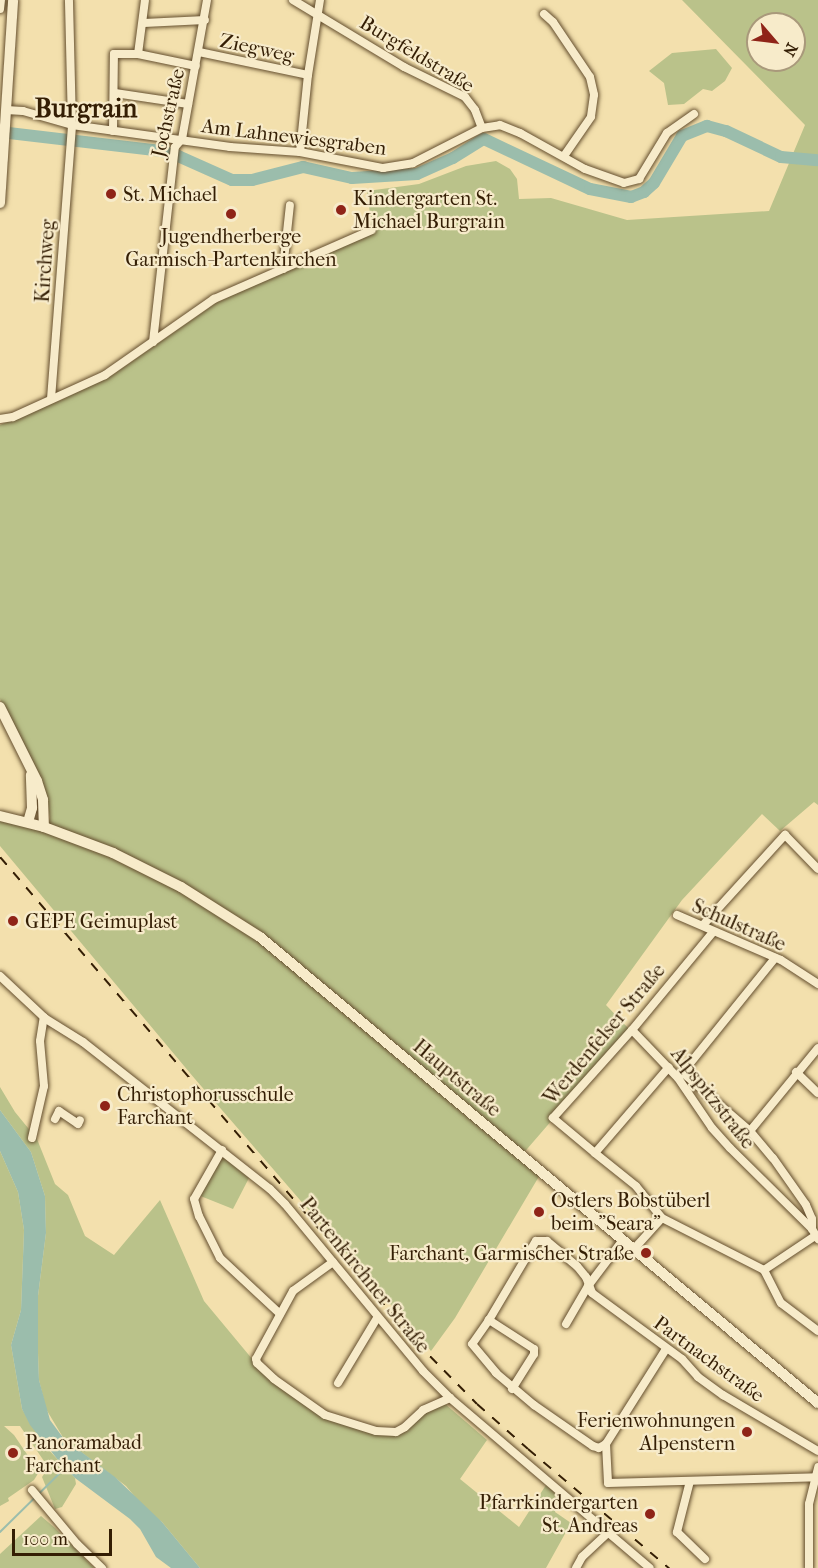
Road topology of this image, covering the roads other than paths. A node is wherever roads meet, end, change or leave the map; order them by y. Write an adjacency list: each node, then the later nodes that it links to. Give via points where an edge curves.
1 (1, 0): 8 (street)
2 (13, 0): 19 (street)
3 (69, 0): 21 (street, Kirchweg)
4 (145, 0): 12 (street)
5 (207, 0): 11 (street, Jochstraße)
6 (293, 0): 9 (street, Burgfeldstraße)
7 (320, 0): 9 (street)
8 (0, 9)
9 (318, 14): 16 (street); 22 (street, Burgfeldstraße, via 404,67 465,97)
10 (544, 14): 26 (street, via 590,77 594,95 591,117)
11 (205, 20): 12 (street); 13 (street, Jochstraße)
12 (144, 23): 14 (street)
13 (199, 52): 15 (street, Jochstraße); 16 (street, Ziegweg)
14 (138, 54): 15 (street); 17 (street, via 114,54)
15 (196, 66): 18 (street, Jochstraße)
16 (308, 75): 25 (street)
17 (115, 93): 18 (street); 23 (street)
18 (188, 104): 24 (street, Jochstraße)
19 (4, 114): 21 (street, Am Lahnewiesgraben, via 23,111); 27 (street)
20 (694, 114): 26 (street, via 667,133 647,170 633,182 607,178)
21 (72, 125): 23 (street, Am Lahnewiesgraben); 32 (street, Kirchweg)
22 (482, 128): 25 (street, Am Lahnewiesgraben, via 433,155 383,168); 26 (street, via 510,128)
23 (113, 130): 24 (street, Am Lahnewiesgraben)
24 (182, 139): 25 (street, Am Lahnewiesgraben); 31 (street, Jochstraße, via 175,147 173,160)
25 (300, 152)
26 (564, 156)
27 (0, 203)
28 (290, 205): 30 (street)
29 (372, 230): 30 (street)
30 (283, 269): 31 (street, via 209,303)
31 (153, 342): 32 (street, via 105,375)
32 (51, 399): 33 (street)
33 (0, 419)
34 (0, 707): 35 (street)
35 (31, 770): 37 (street, via 32,808); 38 (street, via 42,796)
36 (0, 816): 37 (street, Hauptstraße)
37 (28, 822): 38 (street, Hauptstraße)
38 (44, 827): 61 (street, Hauptstraße, via 143,867 220,909 260,937)
39 (818, 869): 41 (street, via 785,835)
40 (677, 915): 41 (street, Schulstraße)
41 (703, 926): 42 (street, Schulstraße)
42 (713, 932): 43 (street, Schulstraße); 47 (street, Werdenfelser Straße)
43 (775, 958): 45 (street, Schulstraße); 51 (street)
44 (0, 976): 46 (street, Partenkirchner Straße)
45 (818, 984)
46 (44, 1017): 56 (street, via 40,1041 44,1086); 57 (street, Partenkirchner Straße, via 83,1042)
47 (633, 1030): 49 (street, Alpspitzstraße); 58 (street, Werdenfelser Straße, via 553,1118)
48 (818, 1048): 50 (street)
49 (669, 1067): 51 (street, Alpspitzstraße); 58 (street)
50 (796, 1072): 52 (street); 55 (street)
51 (681, 1075): 55 (street); 60 (street, Alpspitzstraße, via 712,1128)
52 (818, 1093)
53 (55, 1119): 54 (street, via 59,1112 78,1124)
54 (80, 1120)
55 (750, 1131): 60 (street, via 800,1195)
56 (32, 1138)
57 (222, 1150): 63 (street, Partenkirchner Straße, via 285,1204); 66 (street, via 194,1199 200,1216 220,1258)
58 (595, 1154): 59 (street, via 636,1186)
59 (662, 1218): 62 (street); 64 (street)
60 (815, 1235): 64 (street)
61 (622, 1241): 62 (street, Hauptstraße); 65 (street)
62 (633, 1250): 75 (street, Hauptstraße)
63 (333, 1262): 66 (street, via 294,1291); 67 (street, Partenkirchner Straße)
64 (764, 1270): 70 (street, via 781,1303)
65 (588, 1286): 68 (street, Partnachstraße, via 586,1277 568,1257 547,1242 536,1241); 69 (street); 71 (street, Partnachstraße, via 610,1308)
66 (280, 1314): 74 (street, via 257,1363 325,1415 363,1428 396,1432 423,1410)
67 (377, 1318): 72 (street); 74 (street, Partenkirchner Straße)
68 (489, 1320): 73 (street, via 472,1344); 73 (street, via 534,1349)
69 (566, 1324)
70 (818, 1331)
71 (666, 1349): 76 (street); 77 (street, Partnachstraße, via 723,1395)
72 (338, 1383)
73 (512, 1389): 76 (street, via 593,1446)
74 (450, 1398): 82 (street, Partenkirchner Straße)
75 (818, 1402)
76 (606, 1444): 80 (street, via 608,1483)
77 (818, 1451)
78 (818, 1467): 79 (street)
79 (816, 1477): 80 (street); 87 (street, via 808,1523)
80 (690, 1480): 83 (street, via 677,1532)
81 (32, 1490): 84 (street)
82 (608, 1533): 85 (street); 86 (street, Partenkirchner Straße)
83 (705, 1559)
84 (102, 1568)
85 (576, 1568)
86 (650, 1568)
87 (809, 1568)

